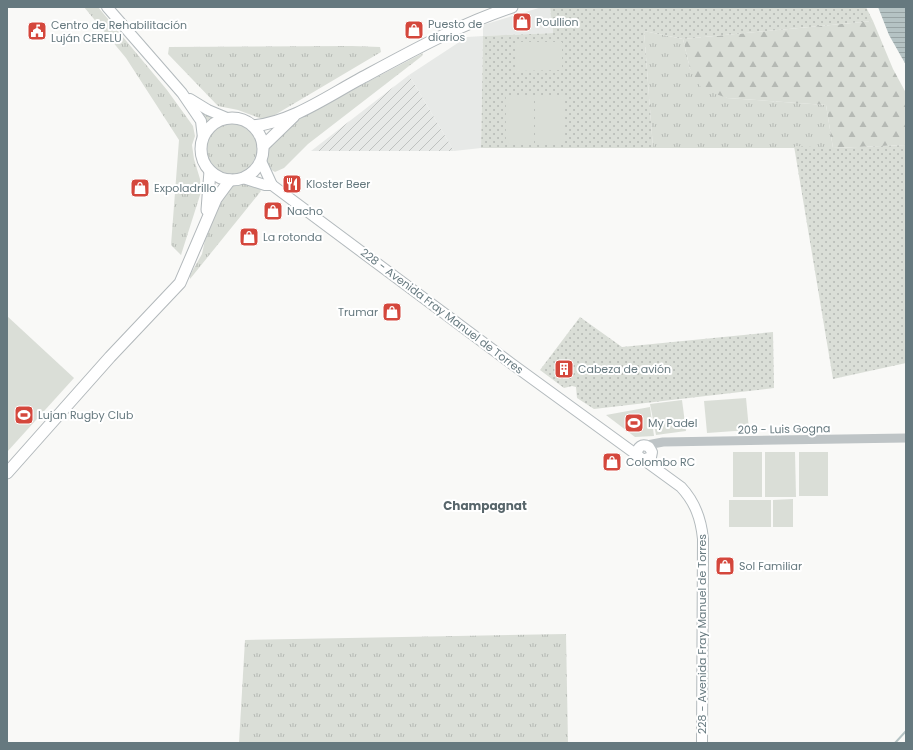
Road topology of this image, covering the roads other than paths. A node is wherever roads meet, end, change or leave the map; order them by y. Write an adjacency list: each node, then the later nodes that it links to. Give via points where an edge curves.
1 (107, 7): 3 (main road)
2 (512, 7): 4 (main road, via 479,18)
3 (182, 93): 5 (main road, via 200,106); 7 (main road, via 201,121)
4 (299, 112): 6 (main road); 8 (main road)
5 (227, 118): 6 (main road, via 241,120); 7 (main road, via 212,125)
6 (253, 126): 8 (main road, via 259,133)
7 (203, 138): 10 (main road, via 201,152)
8 (263, 146): 9 (main road)
9 (260, 161): 11 (main road, via 256,168); 13 (main road, 228 - Avenida Fray Manuel de Torres)
10 (210, 171): 12 (main road); 14 (main road)
11 (243, 178): 12 (main road); 13 (main road, 228 - Avenida Fray Manuel de Torres)
12 (230, 180): 14 (main road, via 216,199)
13 (272, 185): 18 (main road, 228 - Avenida Fray Manuel de Torres, via 612,437)
14 (206, 220): 16 (main road, via 185,274)
15 (193, 279): 16 (main road)
16 (172, 291): 19 (main road)
17 (906, 438): 18 (street, 209 - Luis Gogna, via 663,442)
18 (646, 452): 20 (main road, 228 - Avenida Fray Manuel de Torres, via 658,470 688,495 699,514 702,530)
19 (7, 474)
20 (702, 743)

